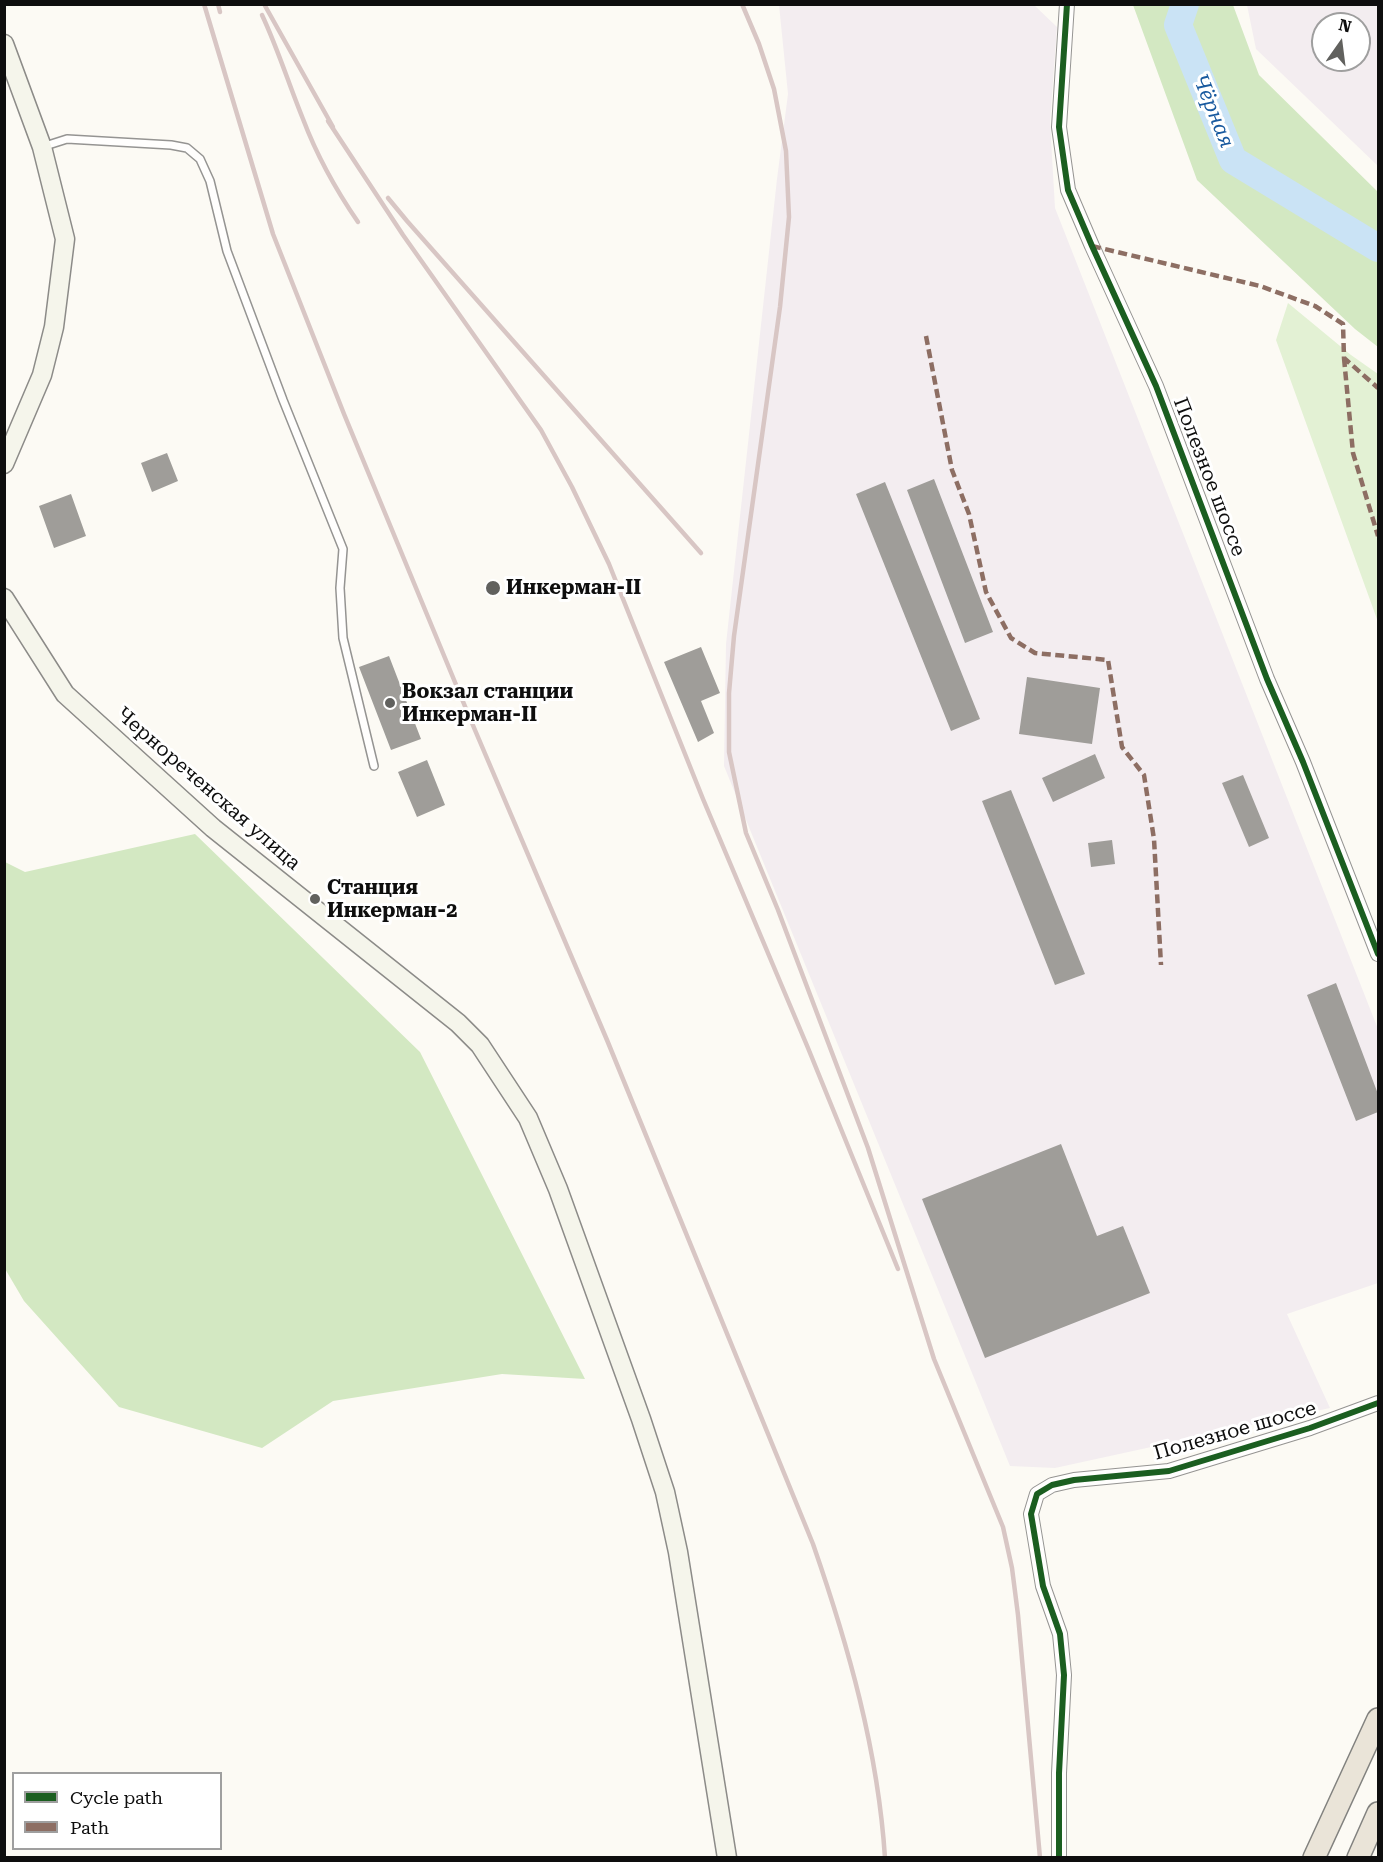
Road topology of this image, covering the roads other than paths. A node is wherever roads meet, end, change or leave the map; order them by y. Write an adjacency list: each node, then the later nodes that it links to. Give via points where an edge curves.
1 (1067, 4): 7 (street, Полезное шоссе, via 1059,127 1068,190 1156,386 1267,679)
2 (4, 44): 3 (main road)
3 (42, 147): 4 (main road, via 65,239 54,327 42,375); 6 (lane, via 67,139 171,145 187,148 200,159 210,181 227,251 343,549 343,638)
4 (4, 465)
5 (4, 598): 11 (main road, Чернореченская улица, via 65,694 213,828 449,1016 480,1045 528,1118 558,1190 665,1492)
6 (374, 766)
7 (1378, 954)
8 (1378, 1403): 12 (street, Полезное шоссе, via 1169,1471 1074,1480 1052,1485 1037,1494 1031,1514 1043,1586 1060,1634 1064,1675)
9 (1378, 1719): 13 (highway)
10 (1378, 1813): 14 (highway)
11 (727, 1857)
12 (1059, 1857)
13 (1314, 1857)
14 (1358, 1857)

